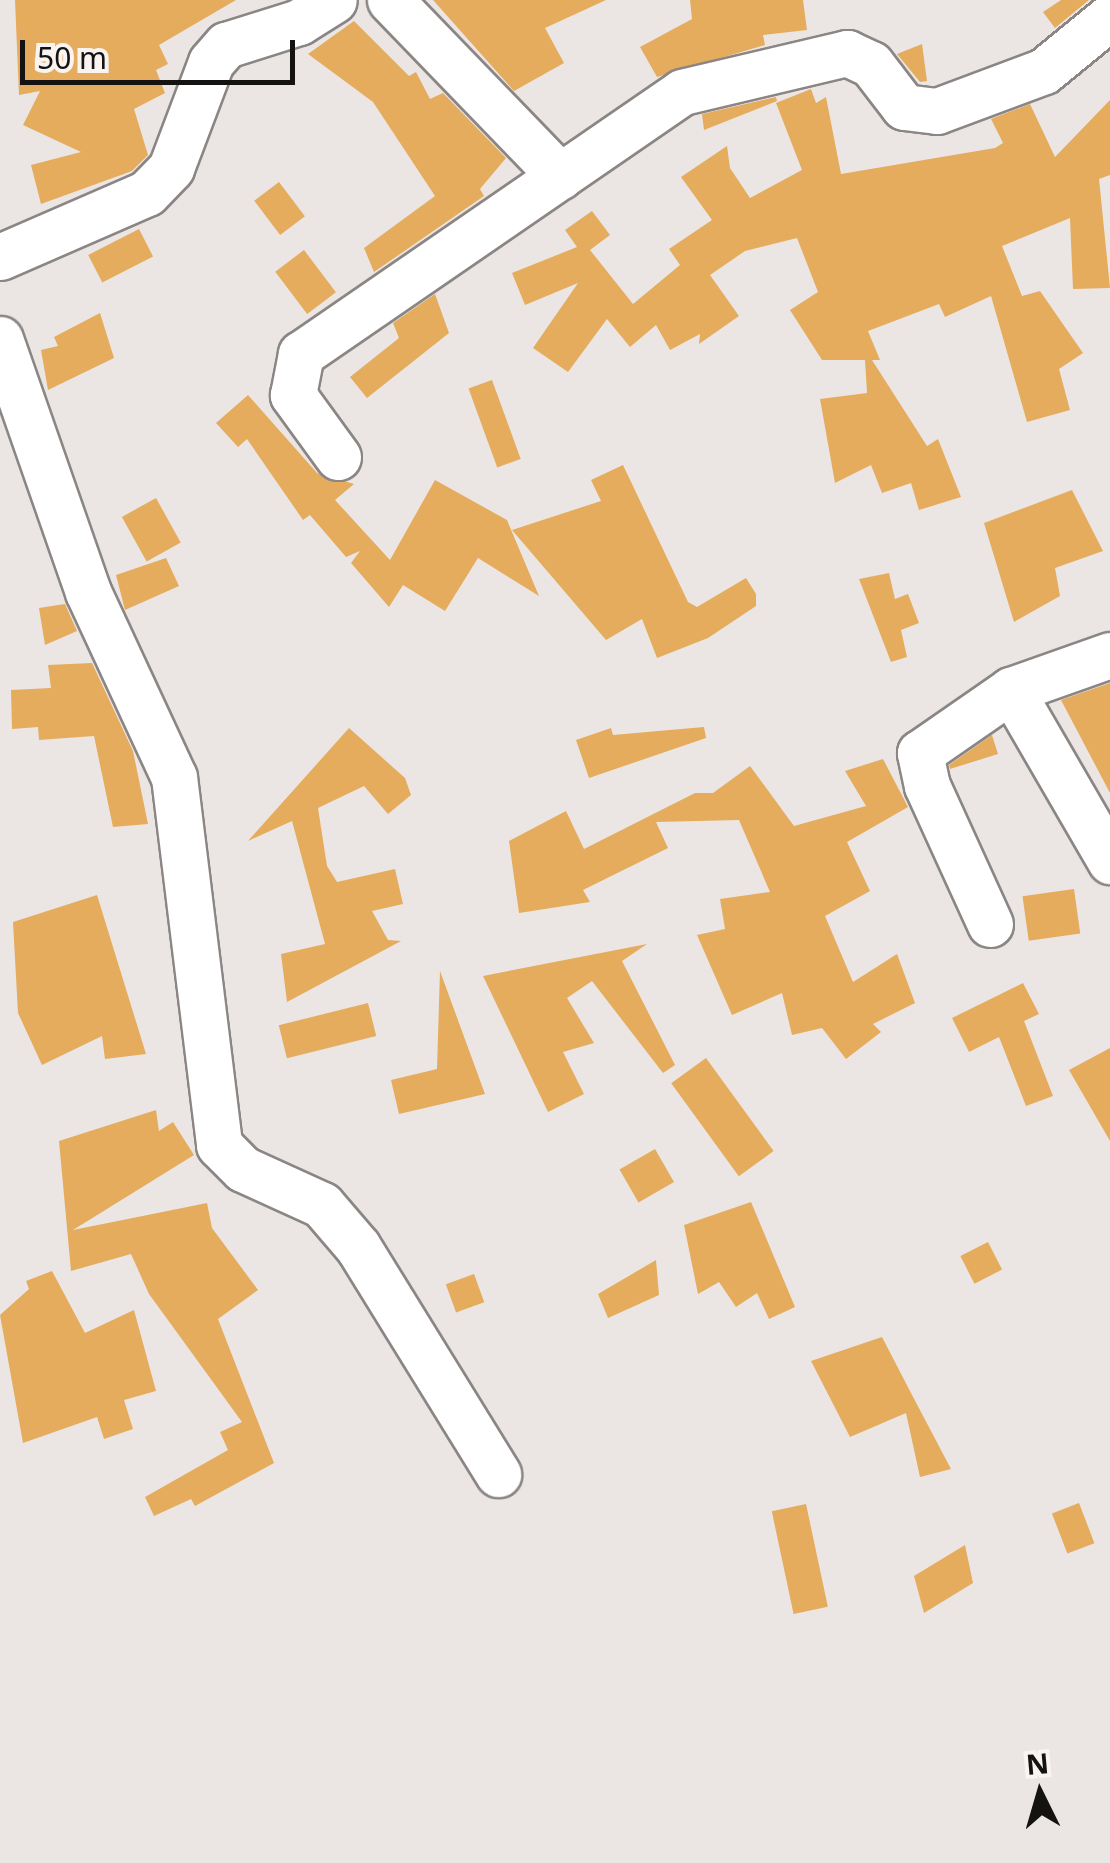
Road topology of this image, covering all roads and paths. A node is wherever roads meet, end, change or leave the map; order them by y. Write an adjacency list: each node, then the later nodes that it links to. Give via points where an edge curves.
1 (334, 0): 5 (street, via 299,22 226,44 211,62 170,168 147,193)
2 (390, 0): 4 (street)
3 (1110, 17): 4 (street, via 1044,71 937,110 904,107 871,64 847,53 682,92)
4 (560, 176): 7 (street, via 301,354 292,394)
5 (0, 257)
6 (0, 338): 12 (street, via 88,592 174,777 198,924 208,1094 219,1145 243,1169 322,1205 358,1247)
7 (338, 457)
8 (1110, 655): 9 (street)
9 (1011, 690): 10 (street); 11 (street, via 920,753 927,786)
10 (1110, 861)
11 (990, 924)
12 (498, 1474)

